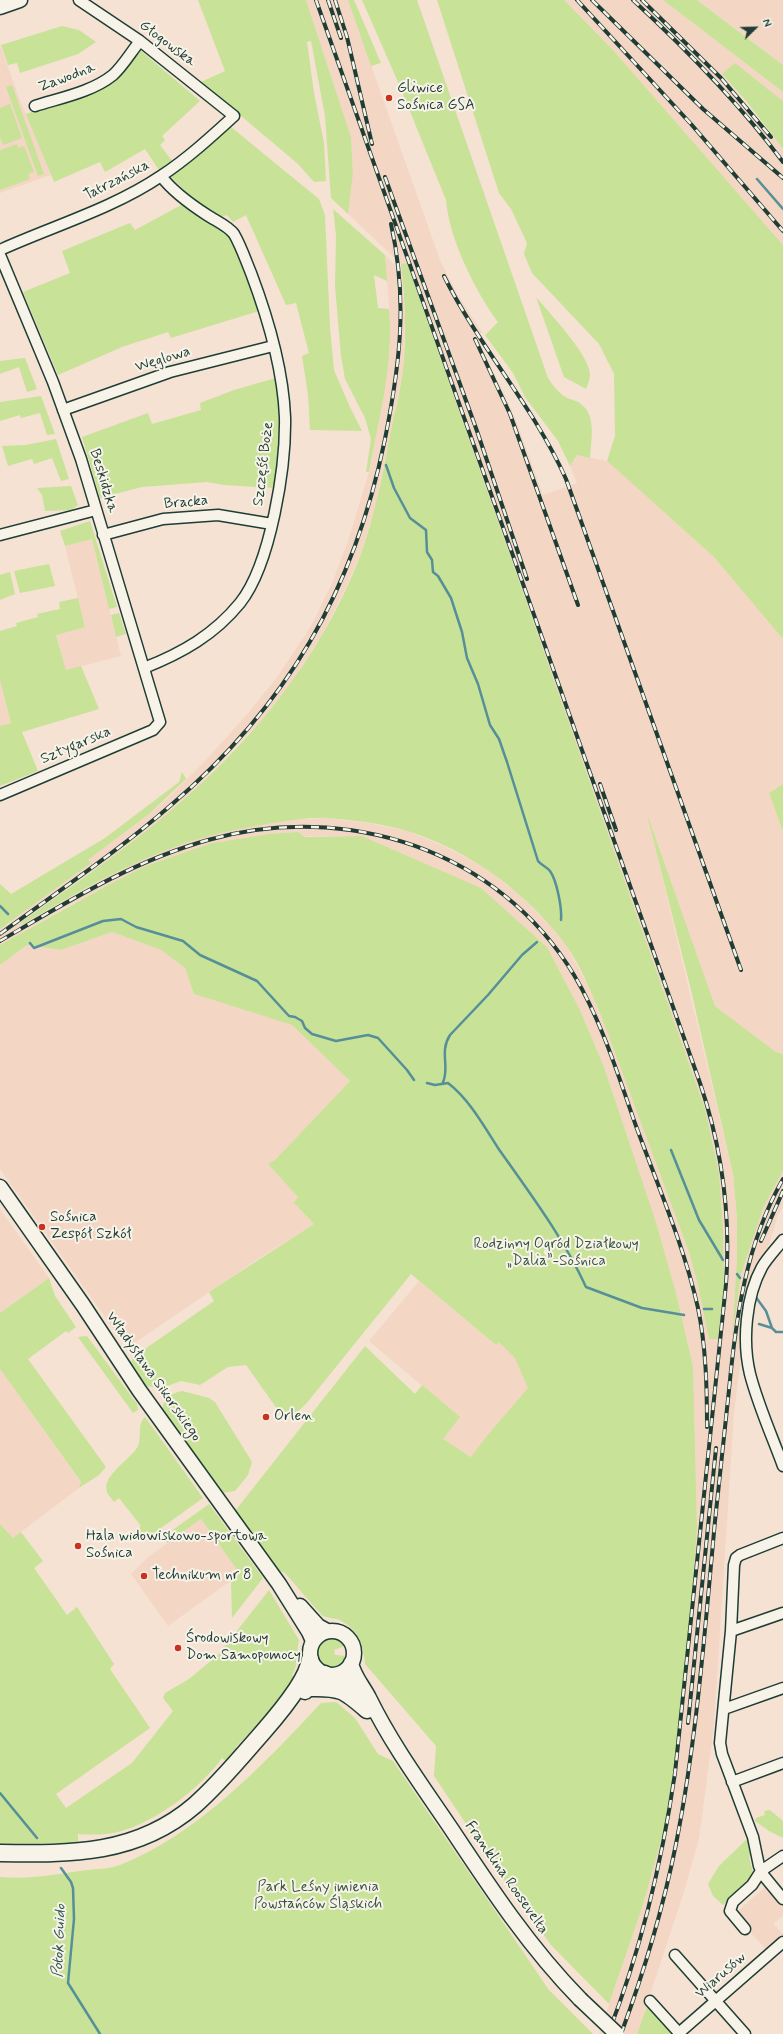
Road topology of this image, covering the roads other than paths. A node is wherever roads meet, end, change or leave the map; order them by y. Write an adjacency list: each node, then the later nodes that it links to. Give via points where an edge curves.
1 (20, 0): 3 (street)
2 (79, 0): 4 (street, Głogowska)
3 (0, 8)
4 (140, 41): 5 (street, Zawodna, via 114,74 106,80); 6 (street, Głogowska)
5 (35, 106)
6 (234, 116): 7 (street, Tatrzańska, via 200,148)
7 (162, 176): 8 (street, Tatrzańska, via 114,202); 10 (street, Szczęść Boże, via 181,196 234,234 256,286)
8 (0, 250)
9 (0, 255): 11 (street, Beskidzka)
10 (273, 346): 11 (street, Węglowa, via 170,372); 13 (street, Szczęść Boże, via 283,396 285,436)
11 (63, 410): 12 (street, Beskidzka, via 82,459)
12 (96, 510): 14 (street); 15 (street, Beskidzka)
13 (272, 524): 15 (street, Bracka, via 218,515 202,516 163,519); 16 (street, Szczęść Boże, via 254,577 240,602 217,628 175,655)
14 (0, 535)
15 (103, 535): 16 (street, Beskidzka)
16 (144, 668): 17 (street, Beskidzka)
17 (160, 722): 18 (street, Sztygarska, via 154,730)
18 (0, 795)
19 (0, 1187): 23 (street, Władysława Sikorskiego, via 139,1390)
20 (783, 1240): 21 (street, via 758,1276 751,1303 747,1350 751,1375)
21 (783, 1466)
22 (783, 1538): 26 (street, via 740,1554 736,1558)
23 (280, 1584): 25 (street, Władysława Sikorskiego, via 318,1626); 27 (street, Władysława Sikorskiego)
24 (783, 1613): 26 (street)
25 (327, 1631): 27 (street); 29 (street, via 340,1632 351,1642 354,1653)
26 (731, 1631): 34 (street)
27 (313, 1641): 28 (street)
28 (310, 1659): 30 (street, via 315,1668); 33 (main road, via 310,1668)
29 (351, 1663): 30 (street, via 348,1668); 36 (street, Franklina Roosevelta)
30 (331, 1674): 31 (main road, via 319,1676); 35 (street, Franklina Roosevelta, via 346,1681)
31 (309, 1688): 33 (main road); 35 (main road, via 337,1688 347,1692)
32 (783, 1688): 34 (street)
33 (284, 1708): 39 (main road, via 206,1795 180,1816 152,1833 92,1851)
34 (724, 1709): 38 (street, via 720,1748)
35 (368, 1710): 36 (street, Franklina Roosevelta)
36 (384, 1729): 48 (street, Franklina Roosevelta, bridge, via 504,1909 580,1999)
37 (783, 1763): 38 (street)
38 (732, 1782): 41 (street, via 753,1837)
39 (0, 1853)
40 (783, 1856): 41 (street, Wiarusów)
41 (761, 1871): 42 (street); 43 (street, Wiarusów, via 731,1906 730,1911)
42 (783, 1898)
43 (745, 1929)
44 (783, 1942): 47 (street, Wiarusów)
45 (675, 1955): 47 (street)
46 (650, 2001): 49 (street)
47 (716, 2001): 49 (street, Wiarusów); 50 (street)
48 (617, 2034)
49 (680, 2034)
50 (745, 2034)

